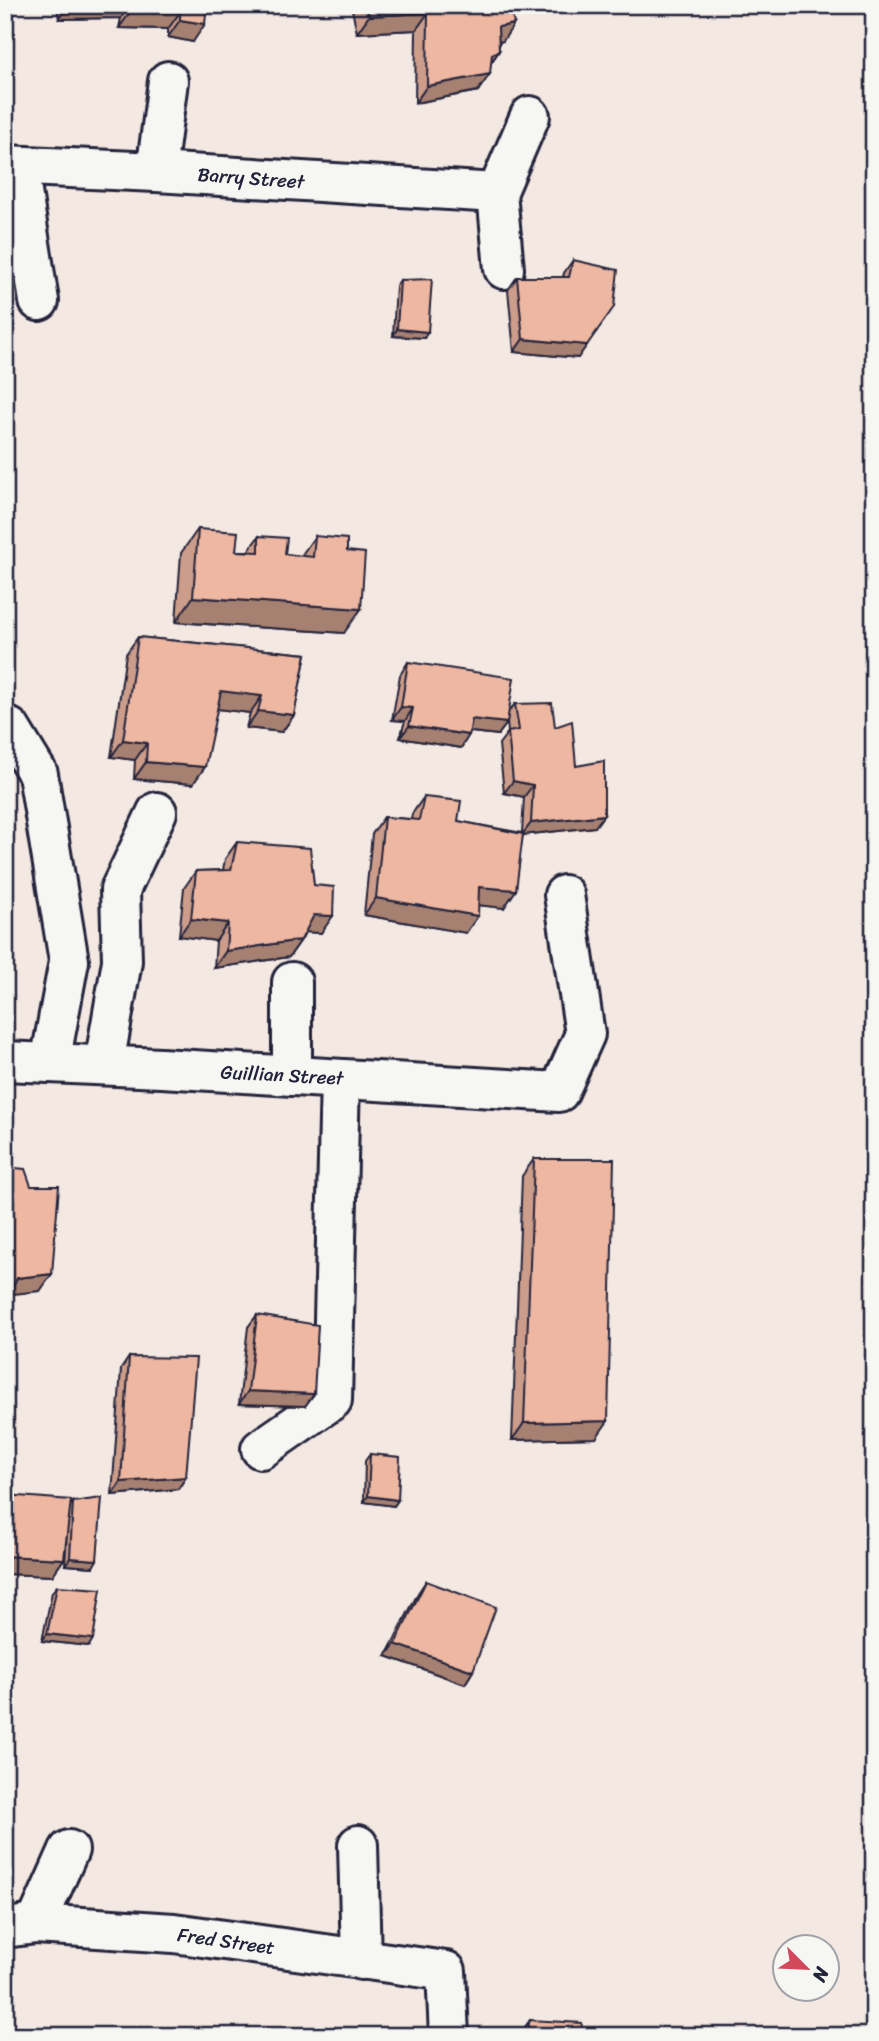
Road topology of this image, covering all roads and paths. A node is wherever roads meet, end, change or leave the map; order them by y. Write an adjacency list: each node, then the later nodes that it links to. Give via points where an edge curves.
1 (169, 81): 4 (street)
2 (530, 116): 5 (street)
3 (12, 166): 4 (street, Barry Street); 7 (street)
4 (156, 172): 5 (street, Barry Street)
5 (497, 193): 6 (street)
6 (504, 269)
7 (39, 301)
8 (10, 728): 13 (street, via 38,774 69,961)
9 (157, 812): 14 (street, via 120,890 122,961)
10 (564, 895): 16 (street, Guillian Street, via 585,1034 559,1092)
11 (292, 982): 15 (street)
12 (5, 1061): 13 (street, Guillian Street)
13 (50, 1063): 14 (street, Guillian Street)
14 (104, 1065): 15 (street, Guillian Street)
15 (292, 1076): 16 (street, Guillian Street)
16 (340, 1079): 17 (street, via 332,1400)
17 (261, 1449)
18 (358, 1845): 21 (street)
19 (69, 1850): 20 (street)
20 (21, 1926): 21 (street, Fred Street, via 174,1933)
21 (361, 1960): 22 (street, Fred Street, via 446,1971)
22 (449, 2036)

